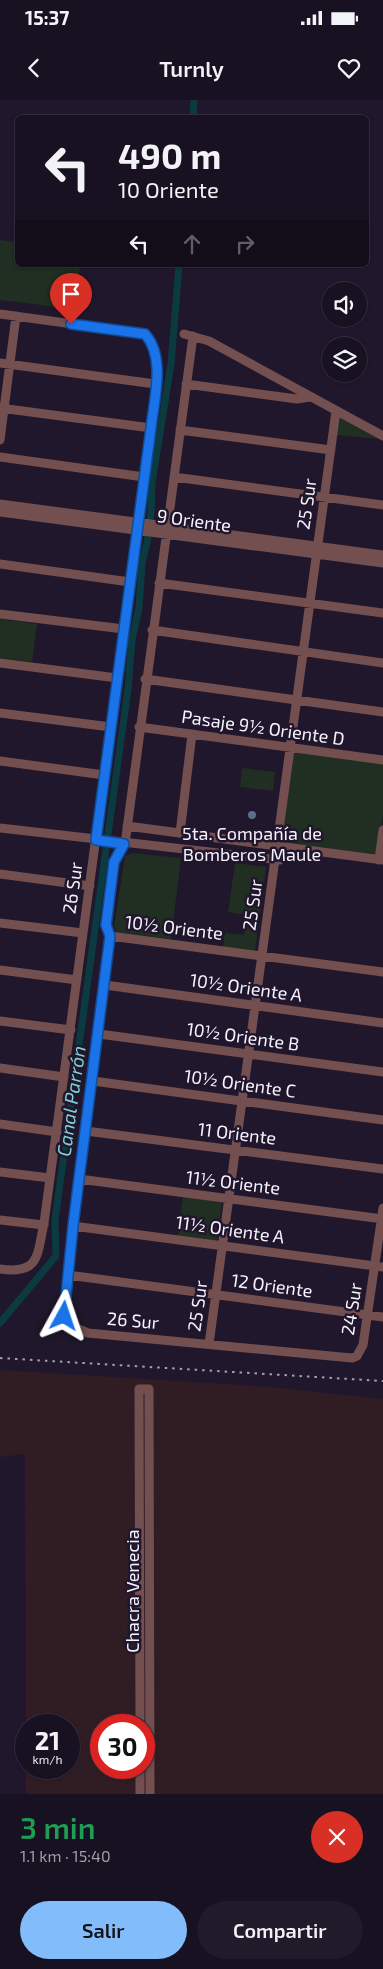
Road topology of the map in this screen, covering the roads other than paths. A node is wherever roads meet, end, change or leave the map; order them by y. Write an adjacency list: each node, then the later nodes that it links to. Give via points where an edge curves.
1 (0, 314): 2 (street)
2 (16, 316): 4 (street); 5 (street, 26 Sur, via 145,334 157,360)
3 (0, 363): 4 (street)
4 (11, 365): 5 (street); 8 (street)
5 (155, 384): 10 (street, 26 Sur)
6 (186, 384): 7 (street, via 297,399); 7 (street, 26 Sur, via 188,335 208,341); 11 (street, 26 Sur)
7 (310, 397): 9 (street)
8 (2, 408): 10 (street); 13 (street)
9 (336, 411): 12 (street); 14 (street, 25 Sur)
10 (151, 428): 16 (street, 26 Sur)
11 (180, 430): 14 (street); 17 (street, 26 Sur)
12 (383, 436)
13 (0, 440)
14 (331, 450): 18 (street, 25 Sur)
15 (0, 457): 16 (street)
16 (144, 477): 22 (street, 26 Sur)
17 (174, 477): 18 (street); 23 (street, 26 Sur)
18 (324, 498): 20 (street); 24 (street, 25 Sur)
19 (0, 504): 22 (street, 9 Oriente)
20 (383, 506)
21 (0, 512): 22 (street, 9 Oriente)
22 (139, 527): 23 (street, 9 Oriente); 28 (street, 26 Sur)
23 (161, 529): 24 (street, 9 Oriente); 29 (street, 26 Sur)
24 (317, 551): 25 (street, 9 Oriente); 26 (street, 9 Oriente); 30 (street, 25 Sur)
25 (383, 555)
26 (383, 563)
27 (0, 564): 28 (street)
28 (130, 582): 33 (street, 26 Sur)
29 (159, 583): 30 (street); 34 (street, 26 Sur)
30 (310, 603): 31 (street); 35 (street, 25 Sur)
31 (383, 613)
32 (0, 614): 33 (street)
33 (124, 629): 38 (street, 26 Sur)
34 (152, 630): 35 (street); 39 (street, 26 Sur)
35 (303, 653): 37 (street); 40 (street, 25 Sur)
36 (0, 663): 38 (street)
37 (383, 663)
38 (117, 678): 43 (street, 26 Sur)
39 (145, 679): 40 (street); 44 (street, 26 Sur)
40 (297, 701): 42 (street); 46 (street, 25 Sur)
41 (0, 712): 43 (street)
42 (383, 712)
43 (111, 727): 49 (street, 26 Sur)
44 (140, 727): 45 (street, Pasaje 9½ Oriente D); 50 (street, 26 Sur)
45 (192, 734): 46 (street, Pasaje 9½ Oriente D); 53 (street)
46 (291, 748): 47 (street, Pasaje 9½ Oriente D); 57 (street, 25 Sur)
47 (383, 760)
48 (0, 761): 49 (street)
49 (104, 775): 55 (street, 26 Sur)
50 (127, 826): 53 (street); 56 (street, 26 Sur)
51 (0, 828): 55 (street)
52 (383, 830): 60 (street)
53 (180, 833): 54 (street)
54 (212, 837): 57 (street); 58 (street)
55 (99, 840): 56 (street); 62 (street, 26 Sur)
56 (124, 844): 58 (street); 65 (street, 26 Sur, via 114,862 106,925)
57 (277, 846): 59 (street, 25 Sur); 60 (street)
58 (211, 854): 59 (street)
59 (278, 860): 66 (street, 25 Sur)
60 (381, 860)
61 (0, 874): 62 (street)
62 (90, 886): 64 (street, 26 Sur)
63 (0, 923): 64 (street)
64 (83, 933): 69 (street, 26 Sur)
65 (110, 936): 66 (street, 10½ Oriente); 70 (street, 26 Sur)
66 (262, 956): 68 (street, 10½ Oriente); 71 (street, 25 Sur)
67 (0, 970): 69 (street)
68 (383, 972)
69 (77, 980): 74 (street, 26 Sur)
70 (105, 985): 71 (street, 10½ Oriente A); 75 (street, 26 Sur)
71 (256, 1005): 73 (street, 10½ Oriente A); 76 (street, 25 Sur)
72 (0, 1021): 74 (street)
73 (383, 1023)
74 (71, 1030): 79 (street, 26 Sur)
75 (99, 1034): 76 (street, 10½ Oriente B); 80 (street, 26 Sur)
76 (249, 1054): 78 (street, 10½ Oriente B); 81 (street, 25 Sur)
77 (0, 1068): 79 (street)
78 (383, 1072)
79 (64, 1077): 85 (street, 26 Sur)
80 (93, 1081): 81 (street, 10½ Oriente C); 84 (street, 26 Sur)
81 (243, 1101): 82 (street, 10½ Oriente C); 86 (street, 25 Sur)
82 (383, 1120)
83 (0, 1124): 85 (street)
84 (86, 1131): 86 (street, 11 Oriente); 90 (street, 26 Sur)
85 (57, 1132): 89 (street, 26 Sur)
86 (236, 1150): 87 (street, 11 Oriente); 91 (street, 25 Sur)
87 (383, 1169)
88 (0, 1172): 89 (street)
89 (50, 1178): 95 (street, 26 Sur)
90 (79, 1179): 91 (street, 11½ Oriente); 96 (street, 26 Sur)
91 (230, 1199): 93 (street, 11½ Oriente); 97 (street, 25 Sur)
92 (383, 1208): 93 (street, 24 Sur)
93 (382, 1219): 98 (street, 24 Sur)
94 (0, 1220): 95 (street)
95 (44, 1225): 99 (street, 26 Sur, via 35,1259 29,1267 21,1271)
96 (73, 1226): 97 (street, 11½ Oriente A); 100 (street, 26 Sur)
97 (223, 1246): 98 (street, 11½ Oriente A); 101 (street, 25 Sur)
98 (379, 1266): 102 (street, 24 Sur)
99 (0, 1269)
100 (68, 1275): 101 (street, 12 Oriente); 104 (street, 26 Sur, via 64,1316 69,1325 78,1330)
101 (217, 1295): 102 (street, 12 Oriente); 104 (street, 25 Sur)
102 (368, 1315): 103 (street, 12 Oriente); 104 (street, 24 Sur, via 363,1346 352,1358)
103 (383, 1317)
104 (209, 1344)
105 (139, 1486): 106 (street); 106 (street, Chacra Venecia, via 139,1389 149,1389); 107 (street, Chacra Venecia)
106 (150, 1487): 108 (street, Chacra Venecia)
107 (140, 1642): 108 (street); 109 (street, Chacra Venecia)
108 (150, 1643): 110 (street, Chacra Venecia)
109 (140, 1710): 110 (street); 111 (street, Chacra Venecia)
110 (150, 1710): 114 (street, Chacra Venecia)
111 (140, 1714)
112 (140, 1779): 113 (street)
113 (140, 1794)
114 (150, 1794)

